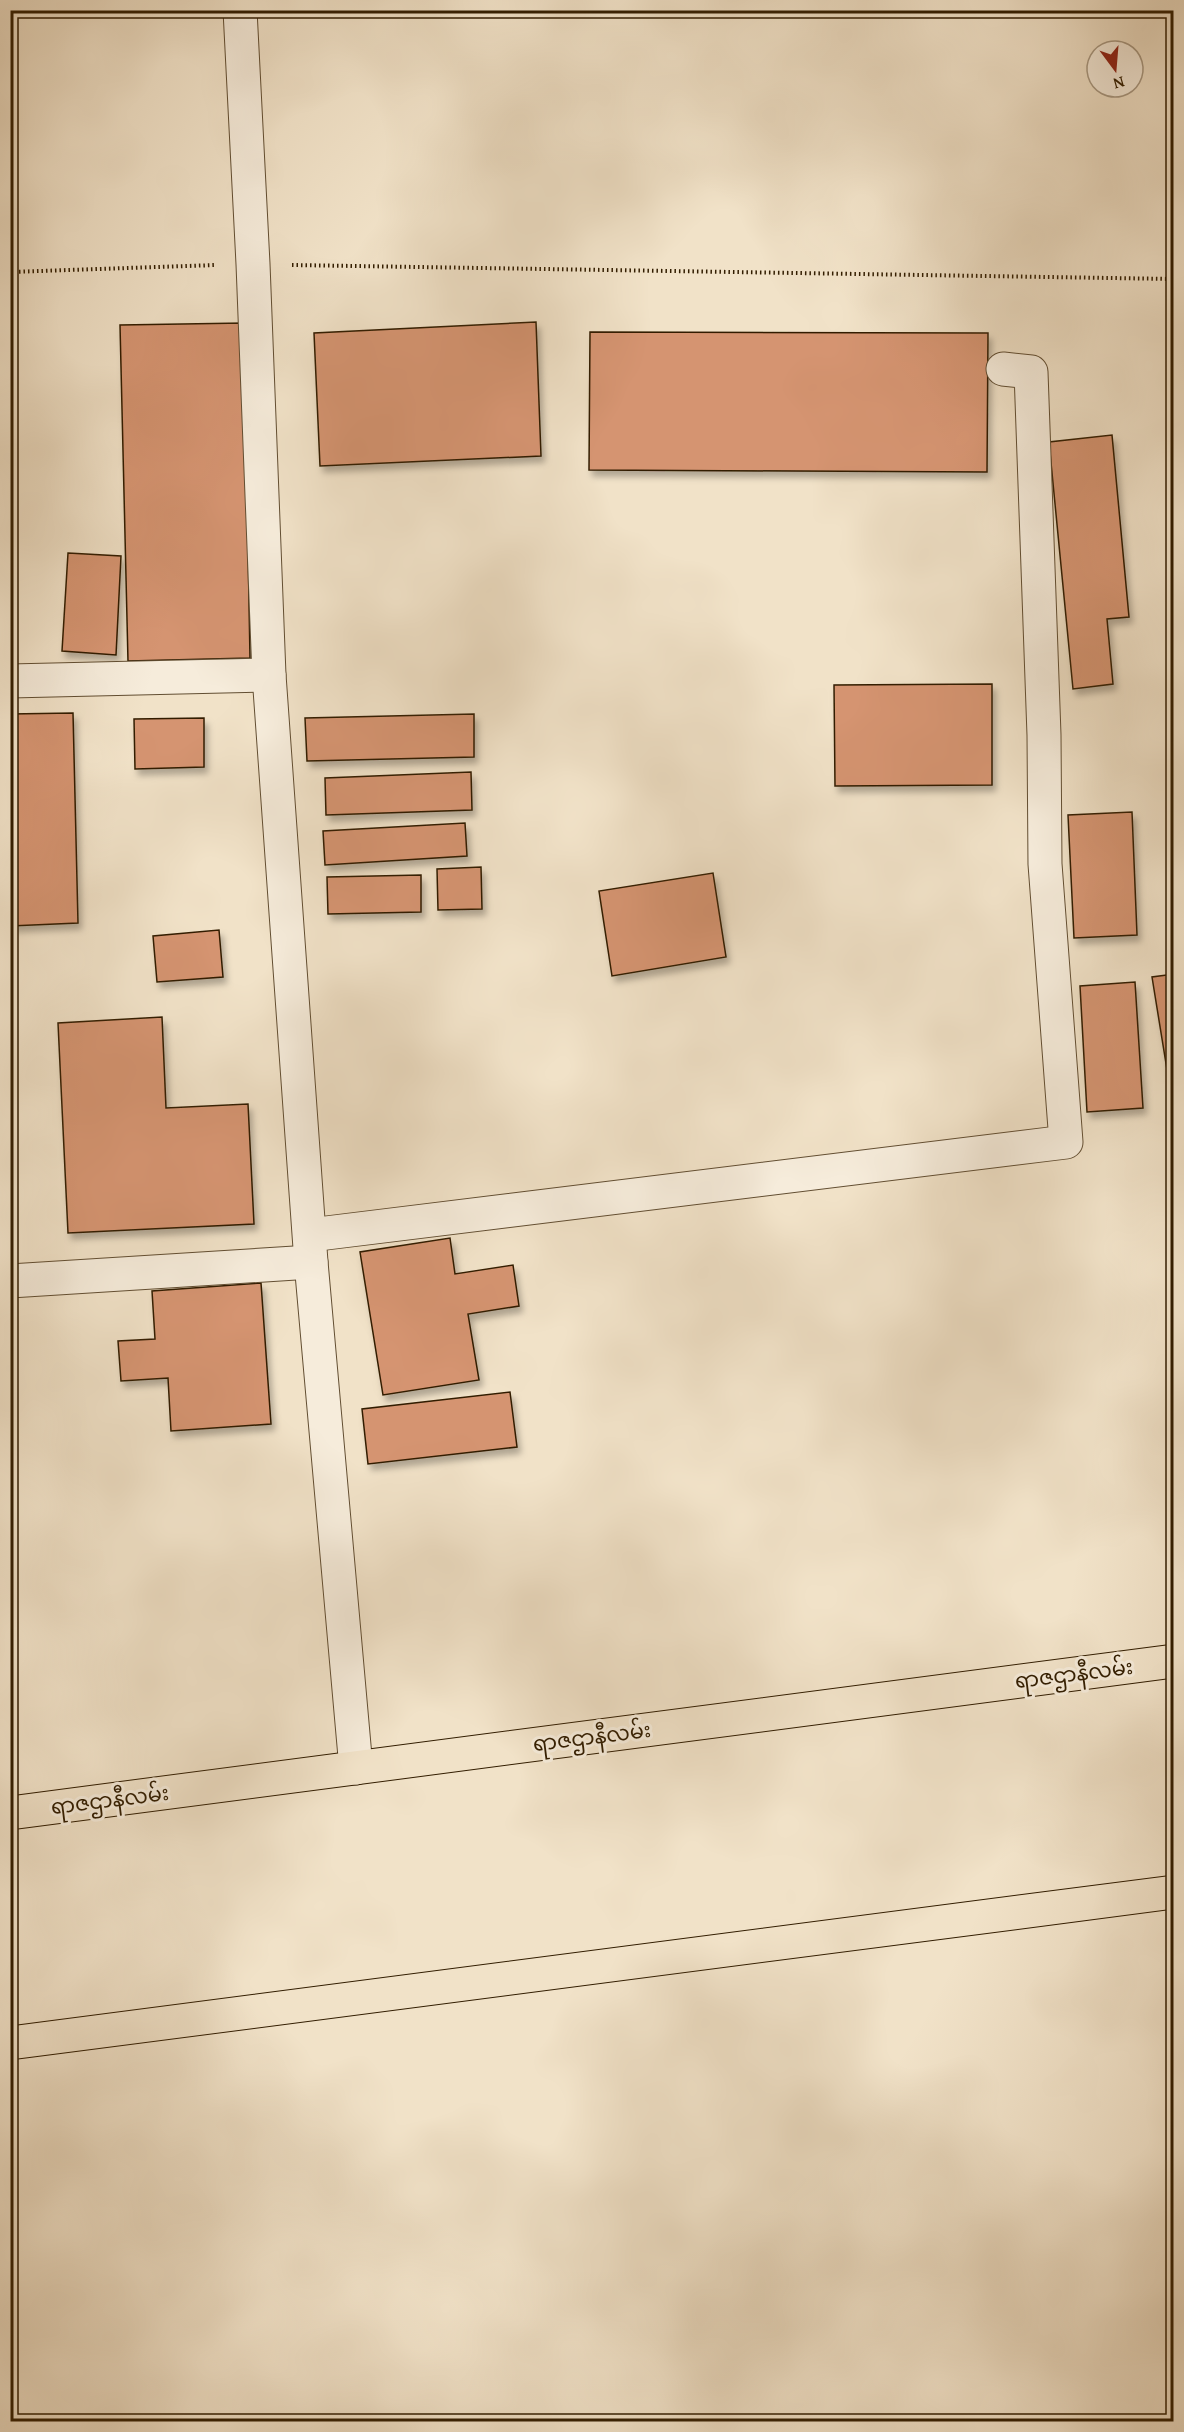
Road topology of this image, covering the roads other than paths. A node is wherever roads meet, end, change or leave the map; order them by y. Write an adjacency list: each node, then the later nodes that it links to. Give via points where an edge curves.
1 (240, 10): 3 (street)
2 (1003, 369): 5 (street, via 1031,372 1045,864 1066,1142)
3 (269, 675): 4 (street); 5 (street)
4 (10, 681)
5 (311, 1249): 6 (street); 8 (street)
6 (10, 1281)
7 (1173, 1661): 8 (main road, ရာဇဌာနီလမ်း)
8 (356, 1768): 9 (main road, ရာဇဌာနီလမ်း)
9 (10, 1813)
10 (1173, 1892): 11 (main road)
11 (10, 2043)

